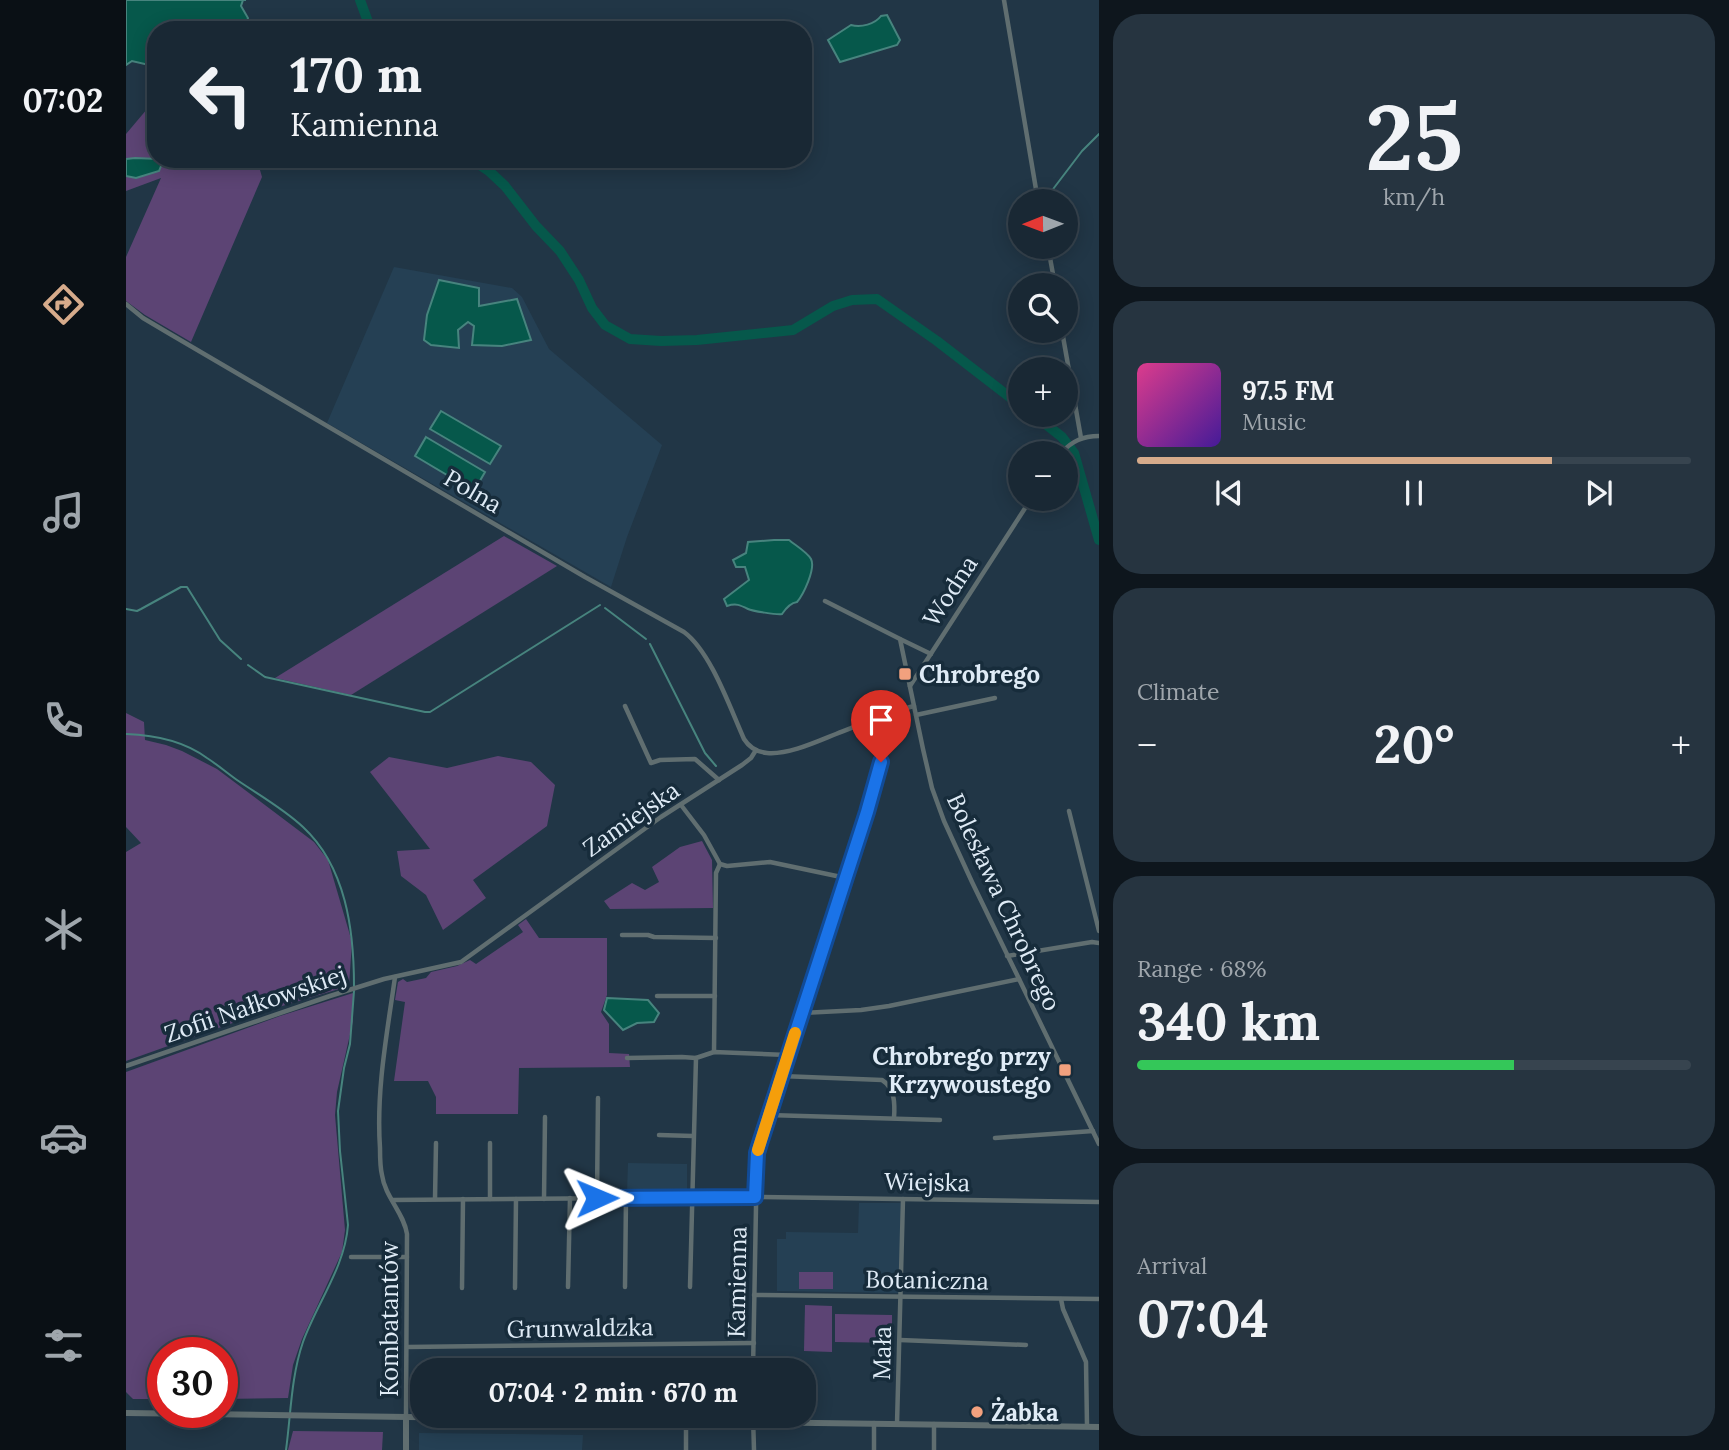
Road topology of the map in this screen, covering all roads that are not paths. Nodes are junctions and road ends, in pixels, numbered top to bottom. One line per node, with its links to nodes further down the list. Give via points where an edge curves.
1 (1004, 0): 2 (street)
2 (1036, 189)
3 (126, 304): 18 (street, Polna, via 693,639 722,688 744,739)
4 (1064, 343): 6 (street)
5 (1099, 436): 6 (street)
6 (1082, 438): 7 (street)
7 (1075, 441)
8 (1023, 511): 11 (street, Wodna)
9 (825, 601): 10 (street)
10 (900, 639): 11 (street); 12 (street)
11 (931, 654): 12 (street, Wodna)
12 (910, 687): 15 (street)
13 (995, 698): 17 (street)
14 (625, 706): 19 (street, via 651,764 695,760)
15 (914, 706): 16 (street); 17 (street, Bolesława Chrobrego)
16 (895, 711): 18 (street, via 806,746 770,753); 23 (street, Kamienna)
17 (916, 715): 28 (street, Bolesława Chrobrego, via 944,821)
18 (756, 750): 19 (street, Zamiejska)
19 (719, 780): 20 (street, Zamiejska)
20 (681, 804): 22 (street); 29 (street, Zamiejska, via 469,957)
21 (1069, 811): 24 (street)
22 (720, 864): 23 (street, via 770,862); 26 (street, via 716,873)
23 (846, 878): 33 (street, Kamienna)
24 (1099, 931)
25 (622, 935): 26 (street)
26 (716, 938): 32 (street)
27 (1099, 943): 28 (street)
28 (1007, 956): 30 (street, Bolesława Chrobrego)
29 (395, 977): 38 (street, Zofii Nałkowskiej); 63 (street, Kombatantów, via 378,1111 381,1174)
30 (1018, 979): 33 (street, via 889,1006); 45 (street, Bolesława Chrobrego)
31 (657, 996): 32 (street)
32 (715, 996): 34 (street)
33 (802, 1013): 35 (street, Kamienna)
34 (714, 1052): 35 (street); 37 (street)
35 (788, 1055): 39 (street, Kamienna)
36 (626, 1058): 37 (street)
37 (696, 1058): 47 (street)
38 (126, 1066)
39 (781, 1076): 41 (street, Kamienna); 43 (street, via 882,1080 892,1092)
40 (598, 1098): 54 (street)
41 (768, 1115): 43 (street); 53 (street, Kamienna, via 757,1153)
42 (545, 1117): 60 (street)
43 (894, 1118): 44 (street)
44 (940, 1119)
45 (1093, 1131): 48 (street); 51 (street, Bolesława Chrobrego)
46 (659, 1135): 47 (street)
47 (693, 1136): 52 (street)
48 (995, 1138)
49 (436, 1143): 56 (street)
50 (490, 1143): 58 (street)
51 (1099, 1143)
52 (691, 1197): 53 (street, Wiejska); 55 (street, Wiejska); 68 (street)
53 (755, 1197): 62 (street, Wiejska); 72 (street, Kamienna)
54 (597, 1198): 55 (street, Wiejska); 61 (street, Wiejska)
55 (626, 1198): 67 (street)
56 (436, 1199): 57 (street, Wiejska); 63 (street, Wiejska)
57 (463, 1199): 58 (street, Wiejska); 70 (street)
58 (490, 1199): 59 (street, Wiejska)
59 (516, 1199): 60 (street, Wiejska); 71 (street)
60 (544, 1199): 61 (street, Wiejska)
61 (570, 1199): 69 (street)
62 (903, 1199): 64 (street, Wiejska); 73 (street, Mała)
63 (392, 1200): 66 (street, Kombatantów, via 406,1227)
64 (1099, 1202)
65 (351, 1257): 66 (street)
66 (407, 1257): 79 (street, Kombatantów)
67 (625, 1286)
68 (690, 1286)
69 (568, 1287)
70 (462, 1288)
71 (515, 1288)
72 (754, 1295): 73 (street, Botaniczna); 77 (street, Kamienna)
73 (901, 1297): 74 (street, Botaniczna); 76 (street, Mała)
74 (1061, 1299): 75 (street, Botaniczna); 88 (street, via 1086,1362)
75 (1099, 1299)
76 (900, 1340): 78 (street); 86 (street, Mała)
77 (754, 1343): 79 (street, Grunwaldzka); 80 (street, Kamienna)
78 (1026, 1345)
79 (407, 1347): 82 (street, Kombatantów)
80 (753, 1358)
81 (126, 1413): 82 (street)
82 (406, 1417): 83 (street); 92 (street)
83 (410, 1417)
84 (816, 1421): 85 (street)
85 (874, 1423): 86 (street); 95 (street)
86 (897, 1424): 87 (street)
87 (934, 1424): 88 (street); 96 (street)
88 (1087, 1426): 89 (street)
89 (1099, 1427)
90 (686, 1428): 93 (street)
91 (753, 1428): 94 (street)
92 (406, 1450)
93 (686, 1450)
94 (754, 1450)
95 (873, 1450)
96 (934, 1450)

